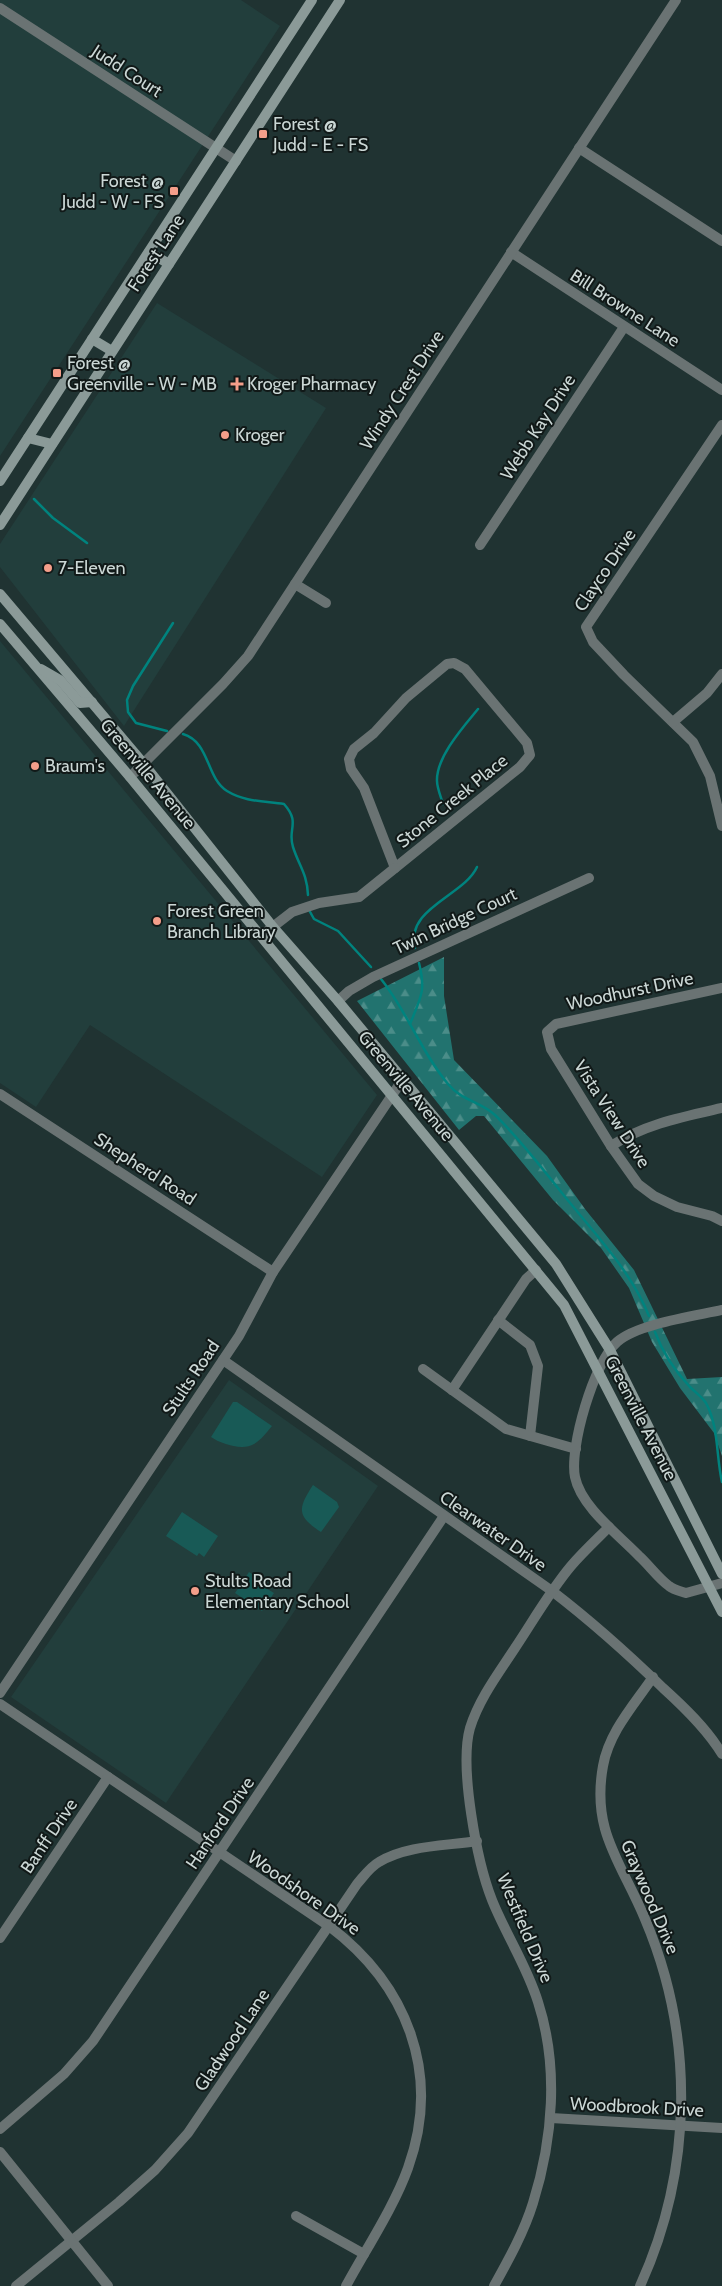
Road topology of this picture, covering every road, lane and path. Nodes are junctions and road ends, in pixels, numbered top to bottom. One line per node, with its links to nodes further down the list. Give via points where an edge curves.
1 (312, 0): 6 (main road, Forest Lane)
2 (340, 0): 7 (main road, Forest Lane)
3 (676, 0): 5 (street, Windy Crest Drive)
4 (0, 8): 6 (street, Judd Court)
5 (579, 148): 8 (street); 10 (street, Windy Crest Drive)
6 (216, 149): 7 (street, Judd Court); 9 (main road, Forest Lane)
7 (236, 161): 11 (main road, Forest Lane)
8 (722, 241)
9 (149, 252): 11 (main road); 13 (main road, Forest Lane)
10 (511, 252): 12 (street, Bill Browne Lane); 22 (street, Windy Crest Drive)
11 (168, 264): 14 (main road, Forest Lane)
12 (624, 327): 15 (street, Bill Browne Lane); 21 (street, Webb Kay Drive)
13 (92, 339): 14 (main road); 17 (main road, Forest Lane)
14 (112, 351): 18 (main road, Forest Lane)
15 (722, 390)
16 (722, 425): 29 (street, Clayco Drive, via 586,627 593,642)
17 (28, 438): 18 (main road); 19 (main road, Forest Lane)
18 (52, 444): 20 (main road, Forest Lane)
19 (0, 481)
20 (0, 524)
21 (480, 545)
22 (295, 584): 24 (street); 30 (street, Windy Crest Drive, via 248,656)
23 (0, 594): 28 (main road, Greenville Avenue)
24 (326, 603)
25 (0, 624): 26 (main road, Greenville Avenue)
26 (37, 668): 28 (main road, via 53,674 80,703); 31 (main road, Greenville Avenue)
27 (722, 674): 29 (street, via 707,693)
28 (92, 702): 30 (main road, Greenville Avenue)
29 (673, 722): 32 (street, Clayco Drive, via 693,742 710,776)
30 (143, 763): 31 (street, Windy Crest Drive); 35 (main road, Greenville Avenue)
31 (130, 777): 36 (main road, Greenville Avenue)
32 (722, 826)
33 (395, 868): 33 (street, Stone Creek Place, via 520,767 530,755 527,743 465,669 454,663 447,664 406,698 374,733 354,749 349,760 364,788); 35 (street, Stone Creek Place, via 359,897 301,908)
34 (589, 878): 38 (street, Twin Bridge Court, via 373,977)
35 (274, 927): 36 (street, Stone Creek Place); 38 (main road, Greenville Avenue)
36 (261, 936): 42 (main road, Greenville Avenue)
37 (722, 988): 39 (street, Woodhurst Drive, via 556,1024)
38 (338, 1000): 40 (main road, Greenville Avenue)
39 (547, 1032): 44 (street, Vista View Drive, via 551,1049)
40 (403, 1079): 42 (street, Stults Road); 50 (main road, Greenville Avenue, via 556,1264)
41 (0, 1094): 47 (street, Shepherd Road)
42 (393, 1095): 46 (main road, Greenville Avenue); 47 (street, Stults Road)
43 (722, 1108): 44 (street, via 651,1125)
44 (611, 1146): 45 (street, Vista View Drive, via 638,1184 654,1196)
45 (722, 1221)
46 (536, 1270): 49 (street, via 526,1279); 53 (main road, Greenville Avenue, via 568,1312)
47 (273, 1272): 51 (street, Stults Road)
48 (722, 1310): 50 (street, via 651,1326 625,1336)
49 (498, 1320): 54 (street); 55 (street, via 530,1345 538,1366)
50 (610, 1350): 53 (street); 59 (main road, Greenville Avenue)
51 (223, 1360): 57 (street, Clearwater Drive); 65 (street, Stults Road)
52 (423, 1369): 54 (street)
53 (598, 1370): 56 (street, via 590,1388); 61 (main road, Greenville Avenue)
54 (452, 1390): 55 (street, via 506,1429)
55 (530, 1436): 56 (street)
56 (576, 1449): 58 (street, via 575,1477 579,1490)
57 (444, 1516): 62 (street, Clearwater Drive); 70 (street, Hanford Drive)
58 (609, 1527): 61 (street, via 667,1585 686,1594); 62 (street, Westfield Drive, via 570,1567)
59 (722, 1574)
60 (722, 1583): 61 (street)
61 (710, 1587): 63 (main road, Greenville Avenue)
62 (552, 1592): 64 (street, Clearwater Drive, via 606,1634); 69 (street, Westfield Drive, via 488,1688 470,1730 467,1780)
63 (722, 1612)
64 (653, 1677): 67 (street, Clearwater Drive, via 697,1722); 74 (street, Graywood Drive, via 608,1746 603,1766 602,1808 604,1830 645,1918 671,1999 682,2084)
65 (0, 1693)
66 (0, 1704): 68 (street, Woodshore Drive)
67 (722, 1754)
68 (108, 1778): 70 (street, Woodshore Drive); 72 (street, Banff Drive)
69 (477, 1841): 71 (street, Gladwood Lane, via 406,1852 377,1863 357,1884); 73 (street, Westfield Drive, via 491,1898 539,2004 548,2052)
70 (219, 1853): 71 (street, Woodshore Drive); 76 (street, Hanford Drive, via 93,2041 64,2074)
71 (329, 1926): 79 (street, Gladwood Lane, via 188,2133 155,2170); 80 (street, Woodshore Drive, via 382,1977 401,2009 418,2058 421,2102 416,2141 408,2168)
72 (0, 1938)
73 (551, 2118): 74 (street, Woodbrook Drive); 84 (street, Westfield Drive, via 533,2205)
74 (682, 2126): 75 (street, Woodbrook Drive); 85 (street, Graywood Drive, via 668,2208)
75 (722, 2128)
76 (0, 2129)
77 (0, 2152): 79 (street)
78 (296, 2216): 80 (street)
79 (72, 2241): 81 (street, Gladwood Lane); 82 (street)
80 (364, 2254): 83 (street, Woodshore Drive)
81 (16, 2286)
82 (108, 2286)
83 (346, 2286)
84 (494, 2286)
85 (640, 2286)

